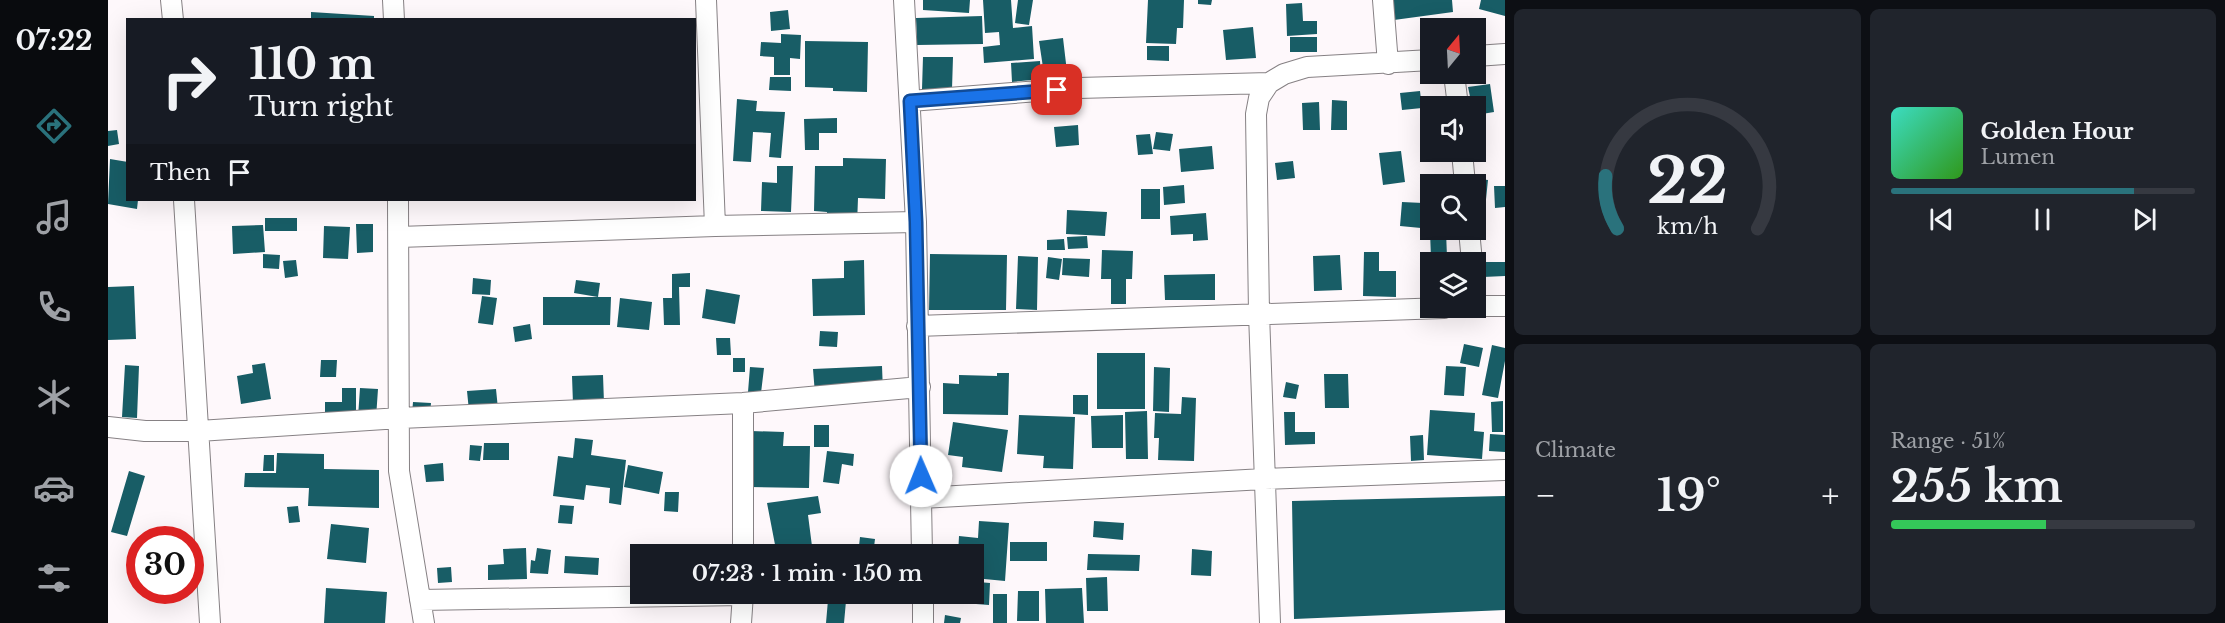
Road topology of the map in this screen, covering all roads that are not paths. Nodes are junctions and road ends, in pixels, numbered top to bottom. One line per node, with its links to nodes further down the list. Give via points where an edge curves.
1 (171, 0): 6 (street)
2 (393, 0): 7 (street)
3 (706, 0): 17 (street)
4 (904, 0): 13 (street)
5 (1383, 0): 11 (street)
6 (172, 18)
7 (394, 18)
8 (1505, 54): 9 (street)
9 (1486, 55)
10 (1420, 61): 11 (street)
11 (1388, 64): 12 (street, via 1307,67)
12 (1269, 83): 13 (street, via 1078,88); 22 (street, via 1259,98 1256,114)
13 (910, 101): 16 (street)
14 (184, 201): 28 (street)
15 (398, 201): 18 (street)
16 (916, 222): 17 (street); 23 (street)
17 (715, 226): 18 (street)
18 (399, 237): 26 (street)
19 (1486, 306): 20 (street)
20 (1505, 306)
21 (1420, 309): 22 (street)
22 (1258, 313): 23 (street); 30 (street)
23 (917, 326): 24 (street)
24 (920, 387): 25 (street); 31 (street)
25 (743, 403): 26 (street); 32 (street)
26 (400, 418): 28 (street); 35 (street, via 399,471)
27 (108, 427): 28 (street)
28 (199, 431): 38 (street)
29 (1505, 470): 30 (street)
30 (1264, 479): 31 (street); 42 (street)
31 (921, 498): 33 (street)
32 (743, 544)
33 (922, 544)
34 (630, 596): 35 (street)
35 (420, 600): 39 (street)
36 (742, 604): 40 (street)
37 (923, 604): 41 (street)
38 (210, 623)
39 (424, 623)
40 (741, 623)
41 (923, 623)
42 (1270, 623)

